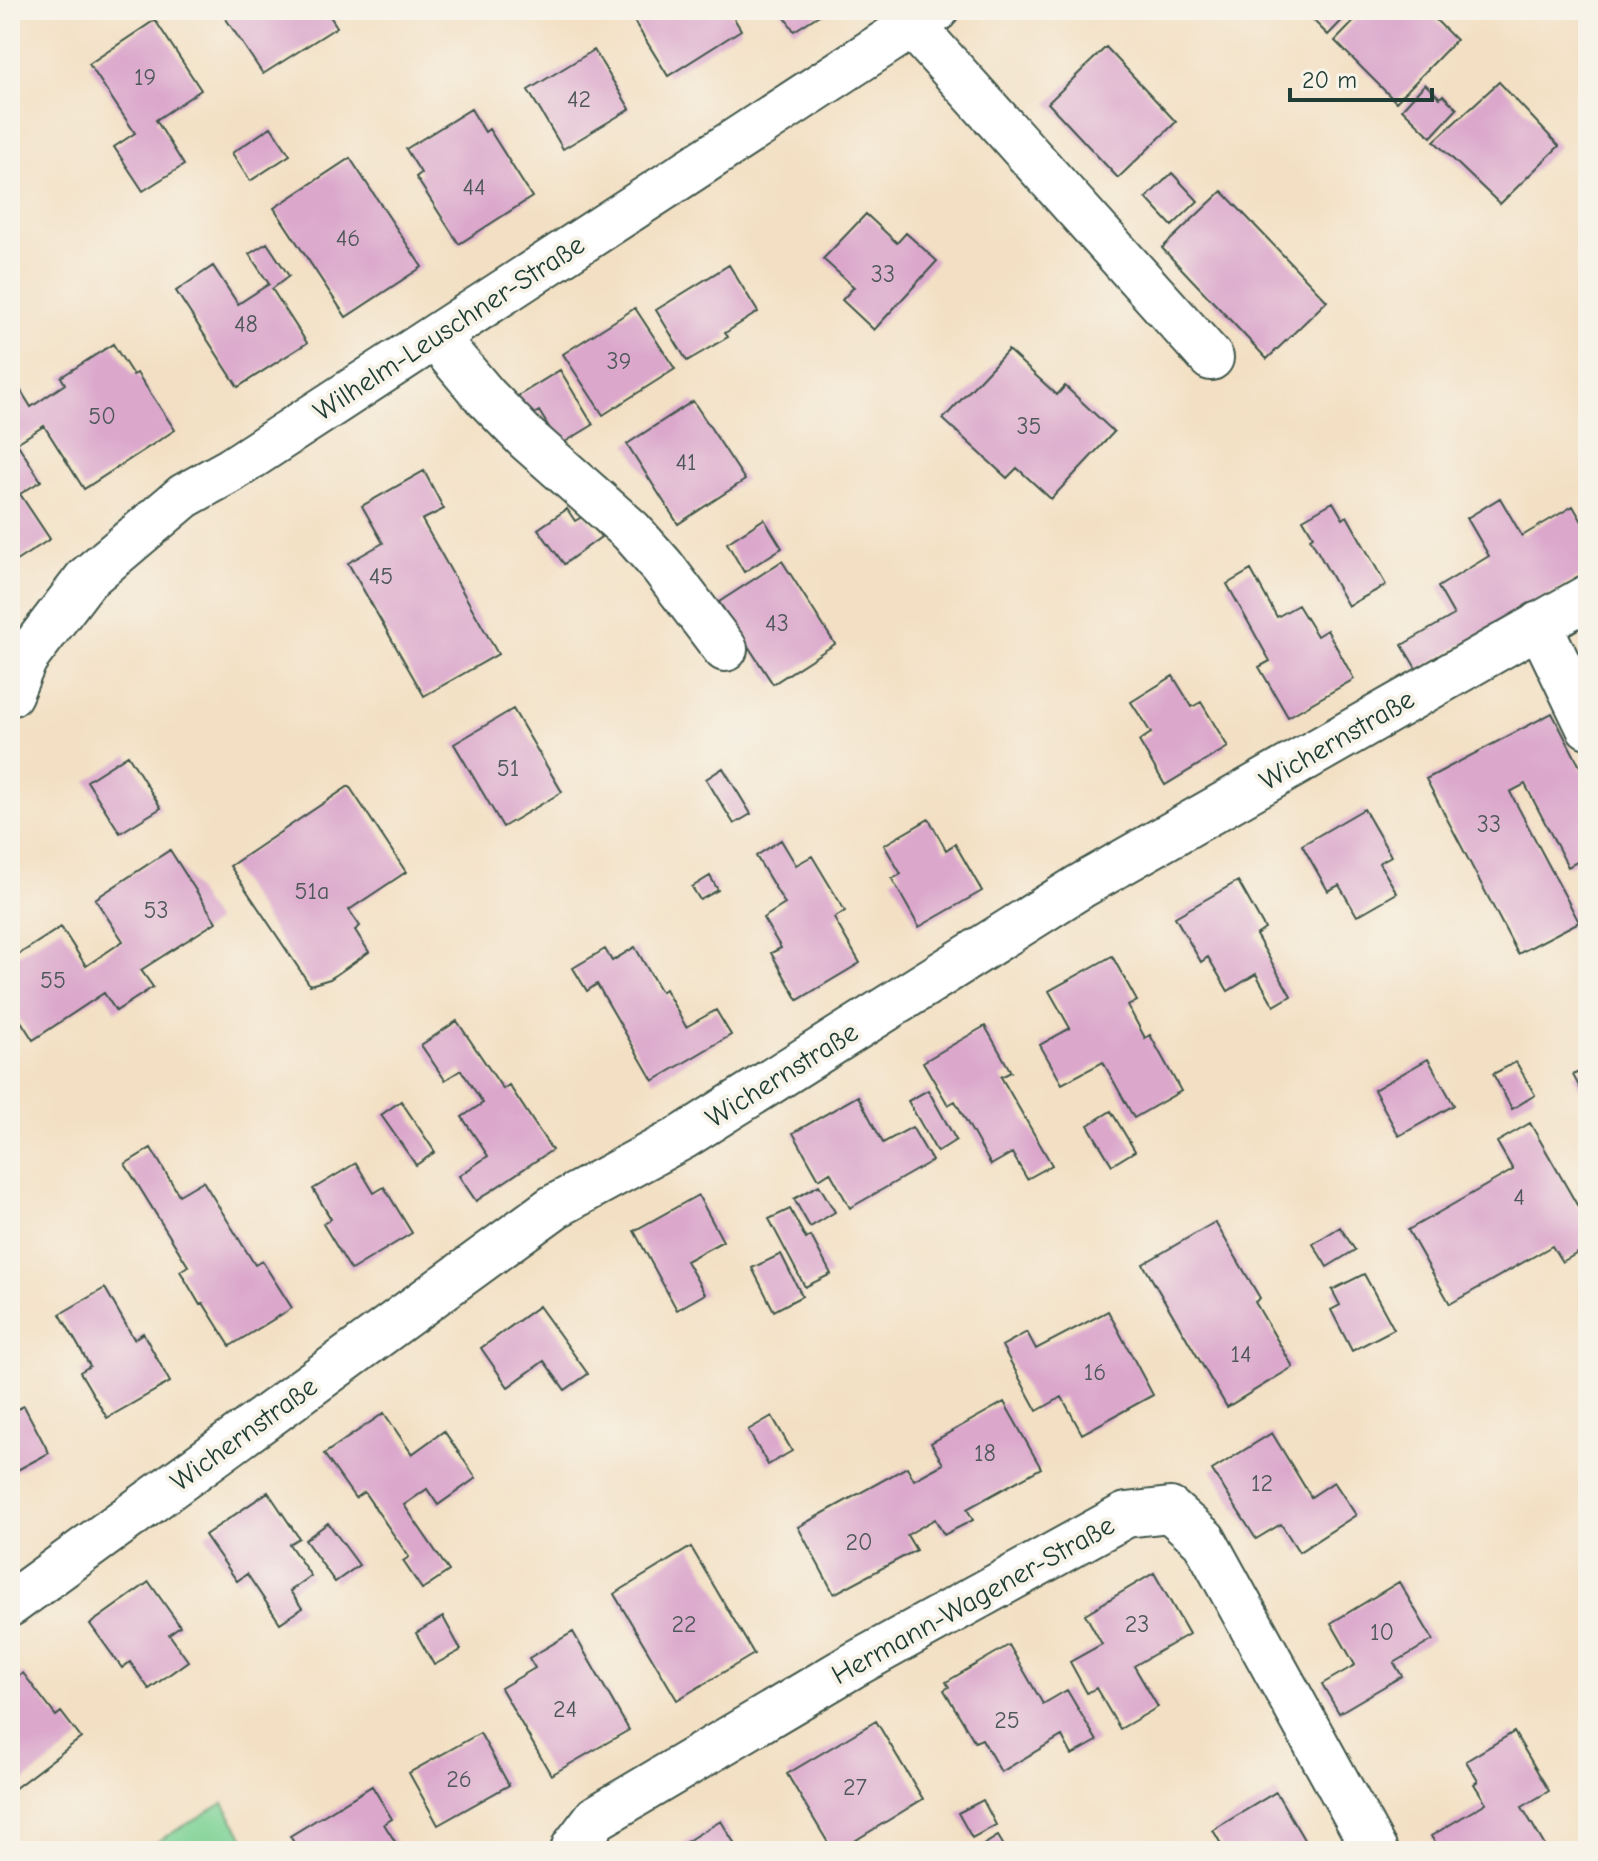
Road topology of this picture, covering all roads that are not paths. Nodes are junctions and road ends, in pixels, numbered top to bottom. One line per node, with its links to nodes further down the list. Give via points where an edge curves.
1 (924, 18): 2 (street, Wilhelm-Leuschner-Straße); 3 (street)
2 (435, 337): 6 (street, via 526,438 631,531); 7 (street, Wilhelm-Leuschner-Straße, via 184,496 86,579 25,659)
3 (1211, 358)
4 (1588, 597): 5 (street, Wichernstraße)
5 (1539, 624): 8 (street); 9 (street, Wichernstraße, via 1081,886 683,1137 554,1207)
6 (725, 649)
7 (10, 694)
8 (1588, 726)
9 (10, 1604)
10 (573, 1851): 11 (street, Hermann-Wagener-Straße, via 596,1818 852,1666 1126,1515 1170,1510 1204,1540)
11 (1375, 1851)

